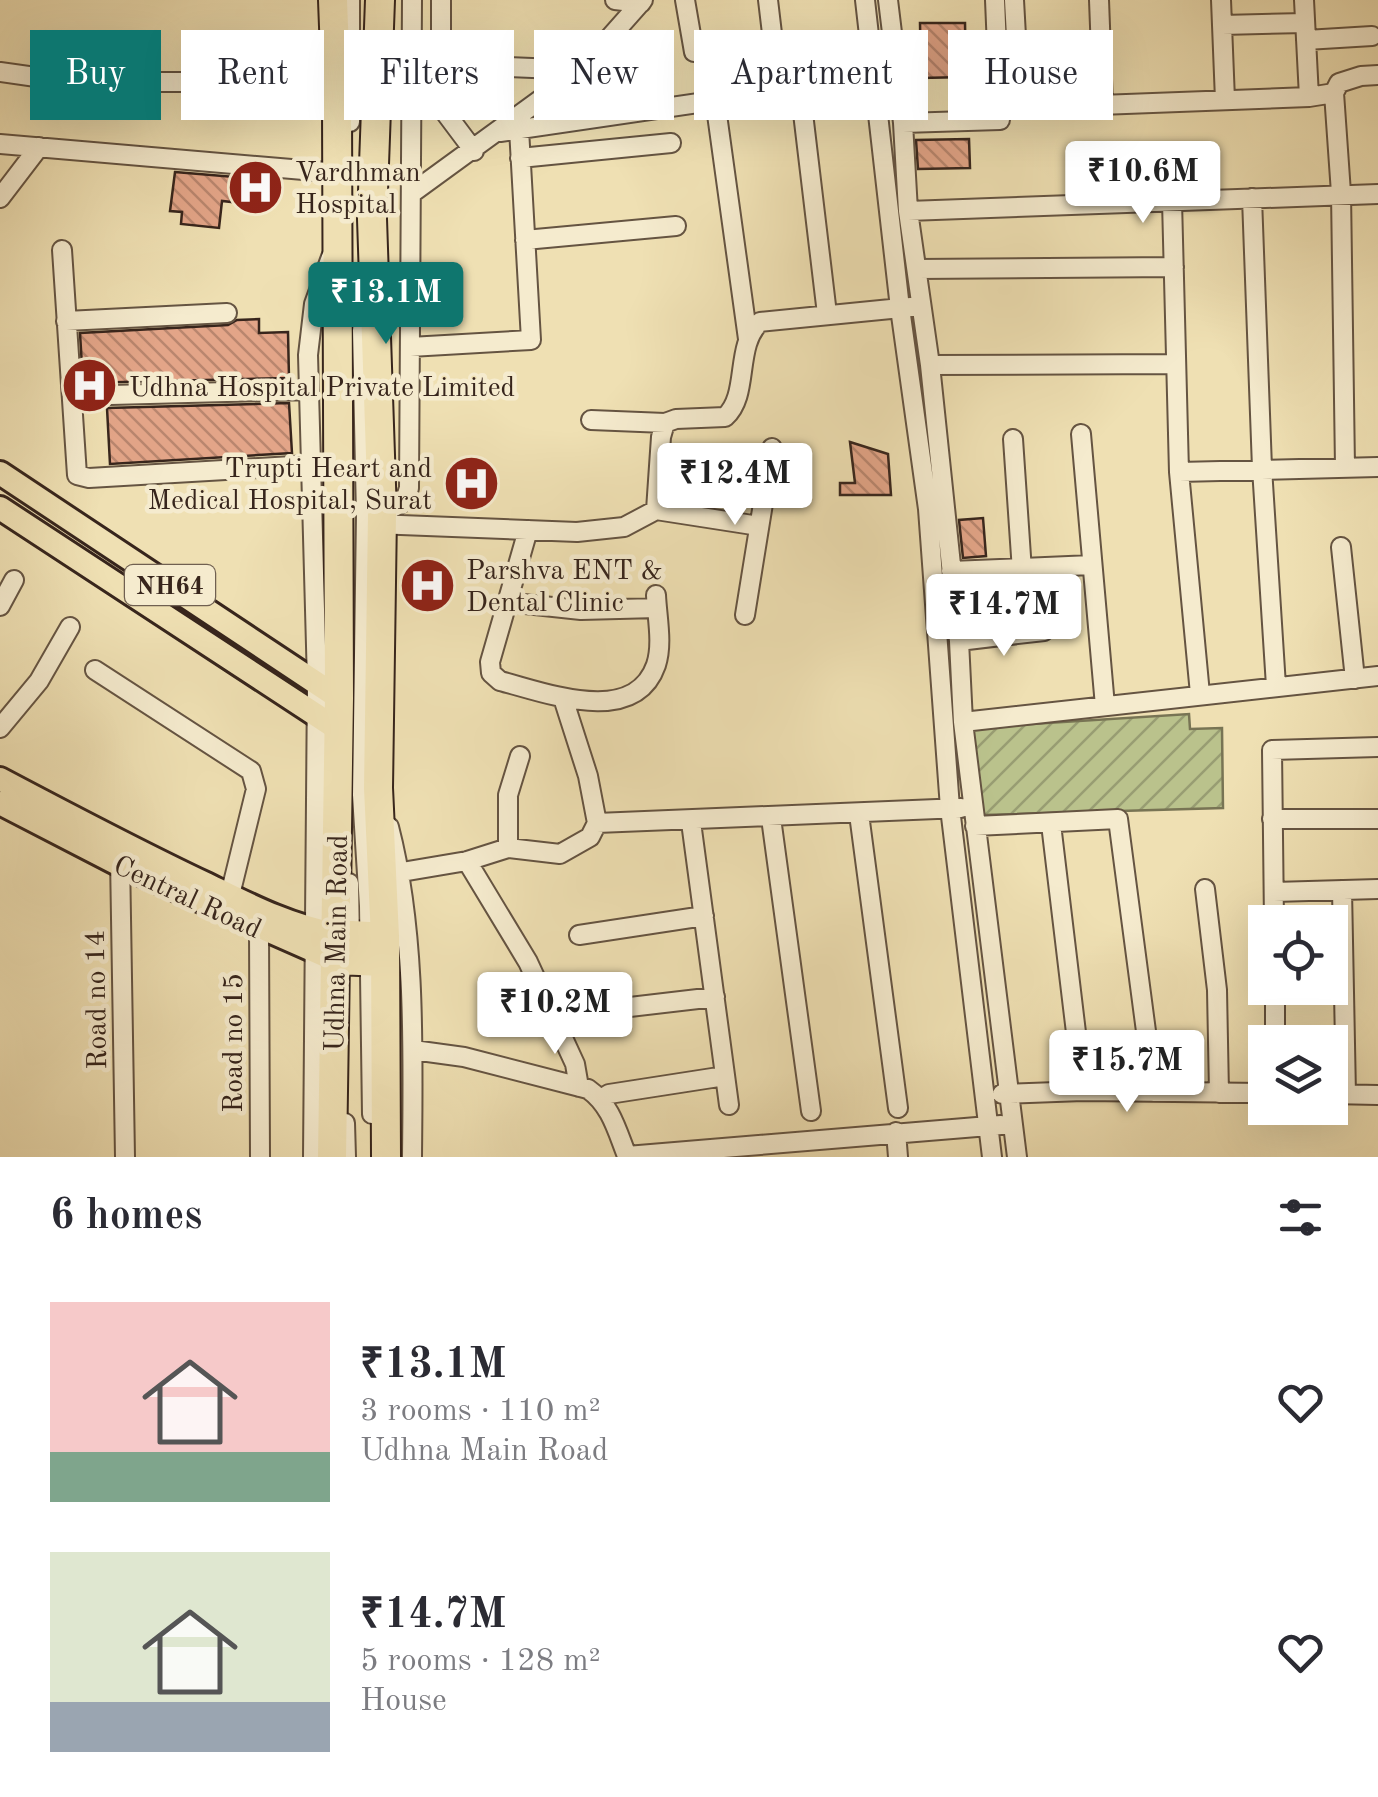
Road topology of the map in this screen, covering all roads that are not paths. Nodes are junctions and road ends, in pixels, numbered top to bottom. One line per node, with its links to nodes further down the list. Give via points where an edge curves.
1 (333, 0): 19 (highway, Udhna Main Road)
2 (350, 0): 20 (street)
3 (367, 0): 21 (street)
4 (380, 0): 22 (highway)
5 (412, 0): 58 (street)
6 (441, 0): 23 (street)
7 (615, 0): 17 (street)
8 (685, 0): 32 (street)
9 (768, 0): 25 (street)
10 (865, 0): 26 (street)
11 (888, 0): 27 (street)
12 (995, 0): 49 (street, via 1000,120)
13 (1014, 0): 28 (street)
14 (1098, 0): 29 (street)
15 (1221, 0): 18 (street)
16 (1304, 0): 30 (street)
17 (642, 2): 24 (street)
18 (1222, 26): 30 (street); 38 (street)
19 (345, 30)
20 (353, 30)
21 (362, 30)
22 (369, 30)
23 (441, 30)
24 (617, 30)
25 (772, 30)
26 (868, 30)
27 (891, 30)
28 (1016, 30)
29 (1099, 30)
30 (1306, 31): 31 (street); 37 (street)
31 (1372, 36)
32 (694, 52)
33 (344, 64): 34 (street, via 221,82 71,82)
34 (0, 72)
35 (1378, 75): 36 (street, via 1339,83)
36 (1334, 93): 37 (street); 57 (street)
37 (1308, 97): 38 (street)
38 (1225, 100): 40 (street)
39 (694, 103): 50 (street)
40 (1113, 104)
41 (534, 110): 50 (street)
42 (347, 120): 56 (highway, Udhna Main Road)
43 (358, 120): 96 (street)
44 (363, 120): 72 (highway)
45 (451, 120): 54 (street)
46 (717, 120): 77 (street)
47 (804, 120): 75 (street)
48 (878, 120): 71 (street)
49 (903, 122): 63 (street)
50 (509, 131): 54 (street); 55 (street)
51 (671, 142): 55 (street)
52 (0, 144): 53 (street)
53 (39, 148): 56 (street); 60 (street)
54 (474, 151): 58 (street)
55 (520, 158): 65 (street)
56 (338, 173): 66 (highway, Udhna Main Road)
57 (1340, 193): 59 (street); 61 (street); 89 (street)
58 (412, 194): 73 (street)
59 (1378, 194)
60 (0, 198)
61 (1252, 198): 62 (street); 91 (street)
62 (1172, 201): 63 (street); 68 (street)
63 (908, 211): 69 (street)
64 (676, 226): 65 (street)
65 (526, 240): 78 (street, via 532,340)
66 (337, 243): 81 (street, via 310,321); 96 (highway, Udhna Main Road)
67 (62, 250): 76 (street)
68 (1174, 267): 69 (street); 79 (street)
69 (916, 269): 70 (street)
70 (921, 306): 71 (street); 80 (street)
71 (900, 308): 75 (street); 124 (street, via 928,509)
72 (375, 311): 73 (street); 96 (highway)
73 (410, 312): 78 (street)
74 (227, 313): 76 (street)
75 (827, 314): 77 (street, via 760,322)
76 (66, 321): 82 (street)
77 (748, 339): 84 (street, via 730,414)
78 (410, 347): 96 (street, via 409,488 405,502)
79 (1176, 364): 80 (street); 92 (street)
80 (930, 365): 101 (street)
81 (309, 390): 82 (street); 88 (street)
82 (72, 396): 88 (street, via 75,471 82,478)
83 (590, 420): 84 (street)
84 (665, 423): 95 (street)
85 (1081, 434): 100 (street)
86 (1013, 440): 102 (street)
87 (772, 448): 97 (street)
88 (309, 465): 116 (street)
89 (1346, 467): 90 (street); 91 (street)
90 (1378, 467)
91 (1262, 468): 92 (street); 113 (street)
92 (1180, 472): 114 (street)
93 (0, 473): 116 (main road, NH64)
94 (0, 508): 116 (main road, NH64)
95 (656, 510): 97 (street); 98 (street, via 624,527)
96 (364, 521): 98 (street); 116 (highway, Udhna Main Road); 136 (highway, via 378,788); 146 (street)
97 (759, 526): 106 (street)
98 (528, 530): 104 (street)
99 (1341, 547): 112 (street)
100 (1092, 565): 102 (street); 117 (street)
101 (951, 571): 102 (street); 109 (street)
102 (1022, 571)
103 (14, 580): 105 (street)
104 (506, 602): 115 (street, via 491,673); 115 (street, via 581,610 656,602 659,641 647,681 626,697 589,704)
105 (0, 606)
106 (745, 615)
107 (70, 627): 119 (street, via 39,681)
108 (1044, 630): 109 (street)
109 (959, 641): 118 (street)
110 (95, 670): 141 (street, via 251,770 256,790)
111 (1378, 676): 112 (street)
112 (1355, 679): 113 (street)
113 (1276, 686): 114 (street)
114 (1200, 694): 117 (street)
115 (563, 698): 131 (street)
116 (328, 706): 146 (highway, Udhna Main Road)
117 (1104, 706): 118 (street)
118 (962, 722): 126 (street)
119 (0, 728)
120 (1378, 747): 128 (street, via 1272,750)
121 (520, 756): 133 (street, via 508,795)
122 (0, 779): 134 (main road, Central Road)
123 (0, 803): 134 (main road, Central Road)
124 (950, 808): 125 (street); 126 (street); 160 (street)
125 (859, 814): 127 (street); 163 (street)
126 (974, 816): 132 (street); 154 (street)
127 (771, 818): 130 (street); 164 (street)
128 (1272, 819): 129 (street); 140 (street)
129 (1378, 819)
130 (692, 822): 131 (street); 143 (street)
131 (597, 823): 133 (street, via 590,838 560,854)
132 (1051, 824): 153 (street); 155 (street, via 1118,819)
133 (508, 848): 135 (street)
134 (120, 854): 141 (main road, Central Road); 144 (main road, Central Road); 172 (street, Road no 14)
135 (467, 861): 136 (street); 152 (street, via 528,962)
136 (391, 874): 146 (highway); 150 (street)
137 (1204, 890): 156 (street, via 1217,990)
138 (1342, 890): 139 (street); 140 (street); 149 (street)
139 (1378, 890)
140 (1274, 892): 142 (street)
141 (230, 896): 146 (main road, Central Road)
142 (1274, 905)
143 (704, 916): 145 (street); 147 (street)
144 (259, 929): 146 (main road, Central Road); 173 (street, Road no 15)
145 (579, 935)
146 (351, 948): 174 (street); 175 (highway, Udhna Main Road); 176 (street); 177 (street); 178 (highway)
147 (715, 997): 148 (street); 151 (street)
148 (596, 1011)
149 (1339, 1025)
150 (413, 1050): 152 (street); 179 (street)
151 (725, 1076): 161 (street); 162 (street)
152 (579, 1087): 161 (street)
153 (1083, 1090): 154 (street); 155 (street)
154 (1010, 1092): 160 (street); 165 (street)
155 (1154, 1092): 156 (street)
156 (1219, 1093): 157 (street)
157 (1248, 1093)
158 (1348, 1095): 159 (street)
159 (1378, 1095)
160 (986, 1096): 166 (street)
161 (602, 1098): 171 (street)
162 (729, 1105)
163 (898, 1108)
164 (811, 1111)
165 (1015, 1124): 166 (street); 182 (street)
166 (990, 1126): 167 (street); 181 (street)
167 (896, 1132): 168 (street); 180 (street)
168 (819, 1148): 169 (street)
169 (753, 1151): 170 (street)
170 (720, 1153): 171 (street)
171 (627, 1156)
172 (125, 1157)
173 (260, 1157)
174 (313, 1157)
175 (332, 1157)
176 (346, 1157)
177 (373, 1157)
178 (386, 1157)
179 (412, 1157)
180 (898, 1157)
181 (992, 1157)
182 (1017, 1157)

